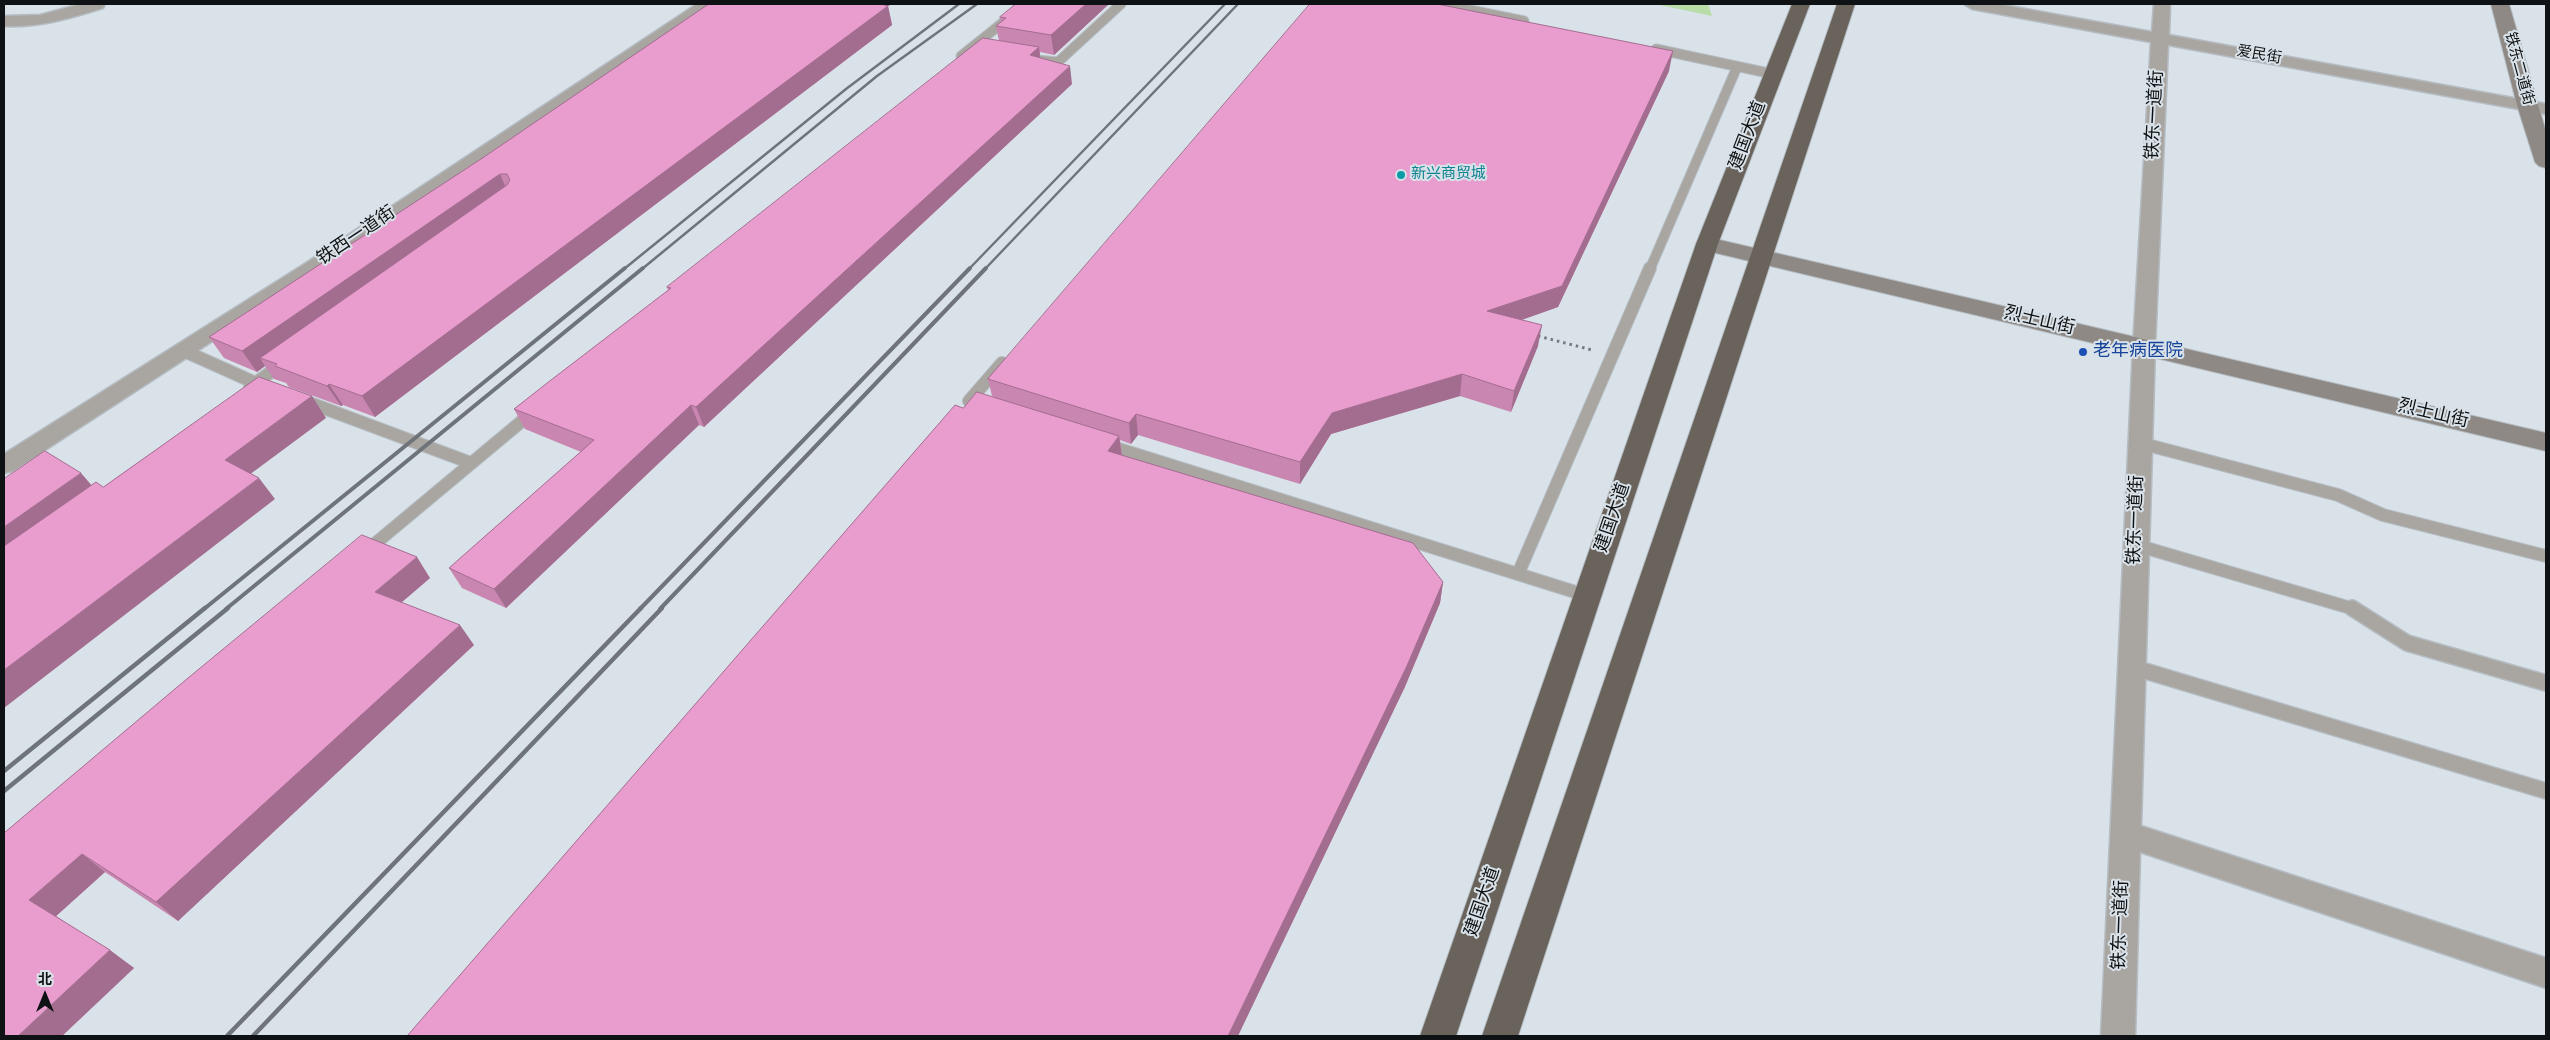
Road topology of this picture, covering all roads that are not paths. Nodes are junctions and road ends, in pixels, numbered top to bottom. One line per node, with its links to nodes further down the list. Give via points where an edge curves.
1 (98, 4): 11 (street, via 62,16)
2 (708, 4): 24 (street, 铁西一道街)
3 (1026, 4): 16 (lane, via 976,49)
4 (1121, 4): 15 (lane, via 1058,62)
5 (1441, 4): 12 (lane)
6 (1801, 4): 18 (highway, 建国大道)
7 (1846, 4): 22 (highway)
8 (1972, 4): 13 (street, 爱民街)
9 (2162, 4): 13 (street, 铁东一道街)
10 (2500, 4): 19 (street, 铁东二道街)
11 (4, 21)
12 (1536, 24)
13 (2160, 38): 19 (street, 爱民街); 23 (street, 铁东一道街)
14 (1651, 48): 17 (lane)
15 (1026, 58)
16 (949, 66)
17 (1737, 67): 18 (lane); 41 (lane)
18 (1773, 74): 21 (highway, 建国大道)
19 (2537, 107): 20 (street, 铁东二道街)
20 (2546, 162)
21 (1707, 244): 22 (street, 烈士山街); 42 (highway, 建国大道)
22 (1763, 256): 23 (street, 烈士山街); 49 (highway)
23 (2144, 347): 34 (street, 烈士山街); 35 (street, 铁东一道街)
24 (182, 350): 27 (lane); 37 (street, 铁西一道街)
25 (295, 354): 27 (lane)
26 (1008, 356): 32 (lane, via 969,401)
27 (255, 383): 28 (lane); 29 (lane)
28 (274, 390)
29 (240, 395)
30 (292, 397): 36 (lane)
31 (540, 406): 36 (lane)
32 (997, 410)
33 (1091, 440): 41 (lane)
34 (2546, 442)
35 (2140, 443): 38 (street, 铁东一道街); 39 (lane, via 2338,495 2383,515)
36 (471, 463): 40 (lane)
37 (4, 465)
38 (2136, 545): 43 (street, 铁东一道街); 44 (lane, via 2349,606 2407,643)
39 (2546, 556)
40 (358, 558)
41 (1518, 574): 42 (lane)
42 (1588, 596): 48 (highway, 建国大道)
43 (2132, 667): 45 (lane); 46 (street, 铁东一道街)
44 (2546, 683)
45 (2546, 791)
46 (2126, 834): 47 (street); 50 (street, 铁东一道街)
47 (2546, 973)
48 (1438, 1036)
49 (1500, 1036)
50 (2118, 1036)

